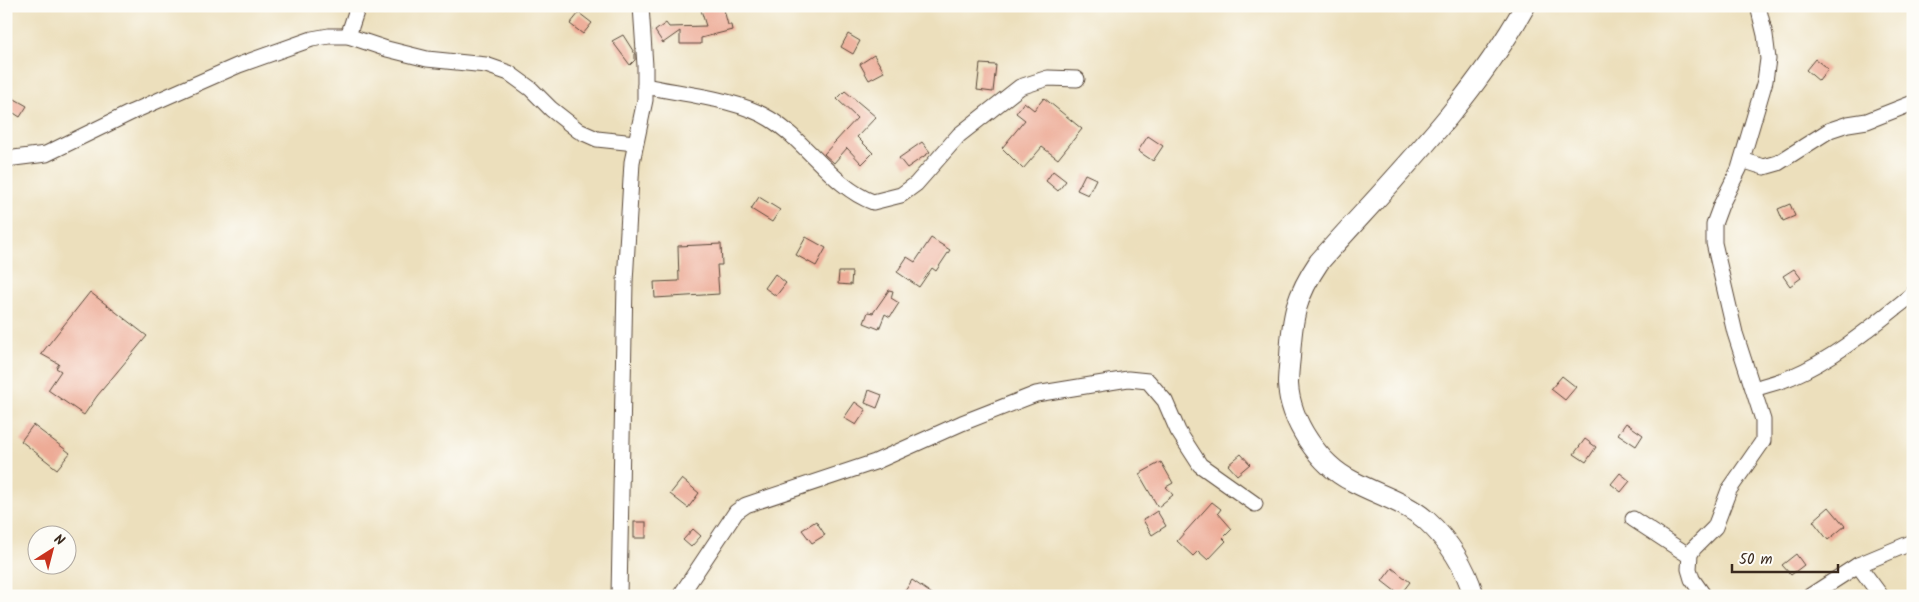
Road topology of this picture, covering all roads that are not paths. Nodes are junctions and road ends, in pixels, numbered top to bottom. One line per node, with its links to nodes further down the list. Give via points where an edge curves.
1 (358, 6): 5 (street)
2 (641, 6): 7 (street)
3 (1525, 6): 21 (main road, via 1502,48 1457,108 1319,262 1304,285 1292,318 1288,385 1308,442 1327,465 1425,519 1456,553)
4 (1758, 6): 11 (street, via 1768,59 1758,113)
5 (348, 36): 9 (street, via 419,57 486,65 509,73 579,131 597,139); 10 (street, via 312,39 257,58 132,112 46,154)
6 (1078, 79): 7 (street, via 1048,78 1020,88 959,134 916,184 901,195 873,202 855,194 769,118 724,101)
7 (645, 86): 9 (street)
8 (1913, 103): 11 (street, via 1867,121 1830,130 1778,163 1764,167)
9 (635, 143): 19 (street, via 626,282)
10 (6, 159)
11 (1742, 160): 13 (street, via 1714,224 1714,243 1735,333)
12 (1913, 294): 13 (street, via 1863,334 1818,364 1791,378)
13 (1754, 389): 17 (street, via 1764,420 1763,441 1729,490 1715,527)
14 (1255, 504): 20 (street, via 1200,465 1178,430 1165,401 1148,381 1128,379 1036,394 875,462 746,505 724,528)
15 (1633, 519): 17 (street)
16 (1913, 542): 18 (street)
17 (1690, 554): 22 (street, via 1692,579)
18 (1858, 565): 23 (street); 24 (street)
19 (619, 596)
20 (680, 596)
21 (1474, 596)
22 (1704, 596)
23 (1810, 596)
24 (1880, 596)

